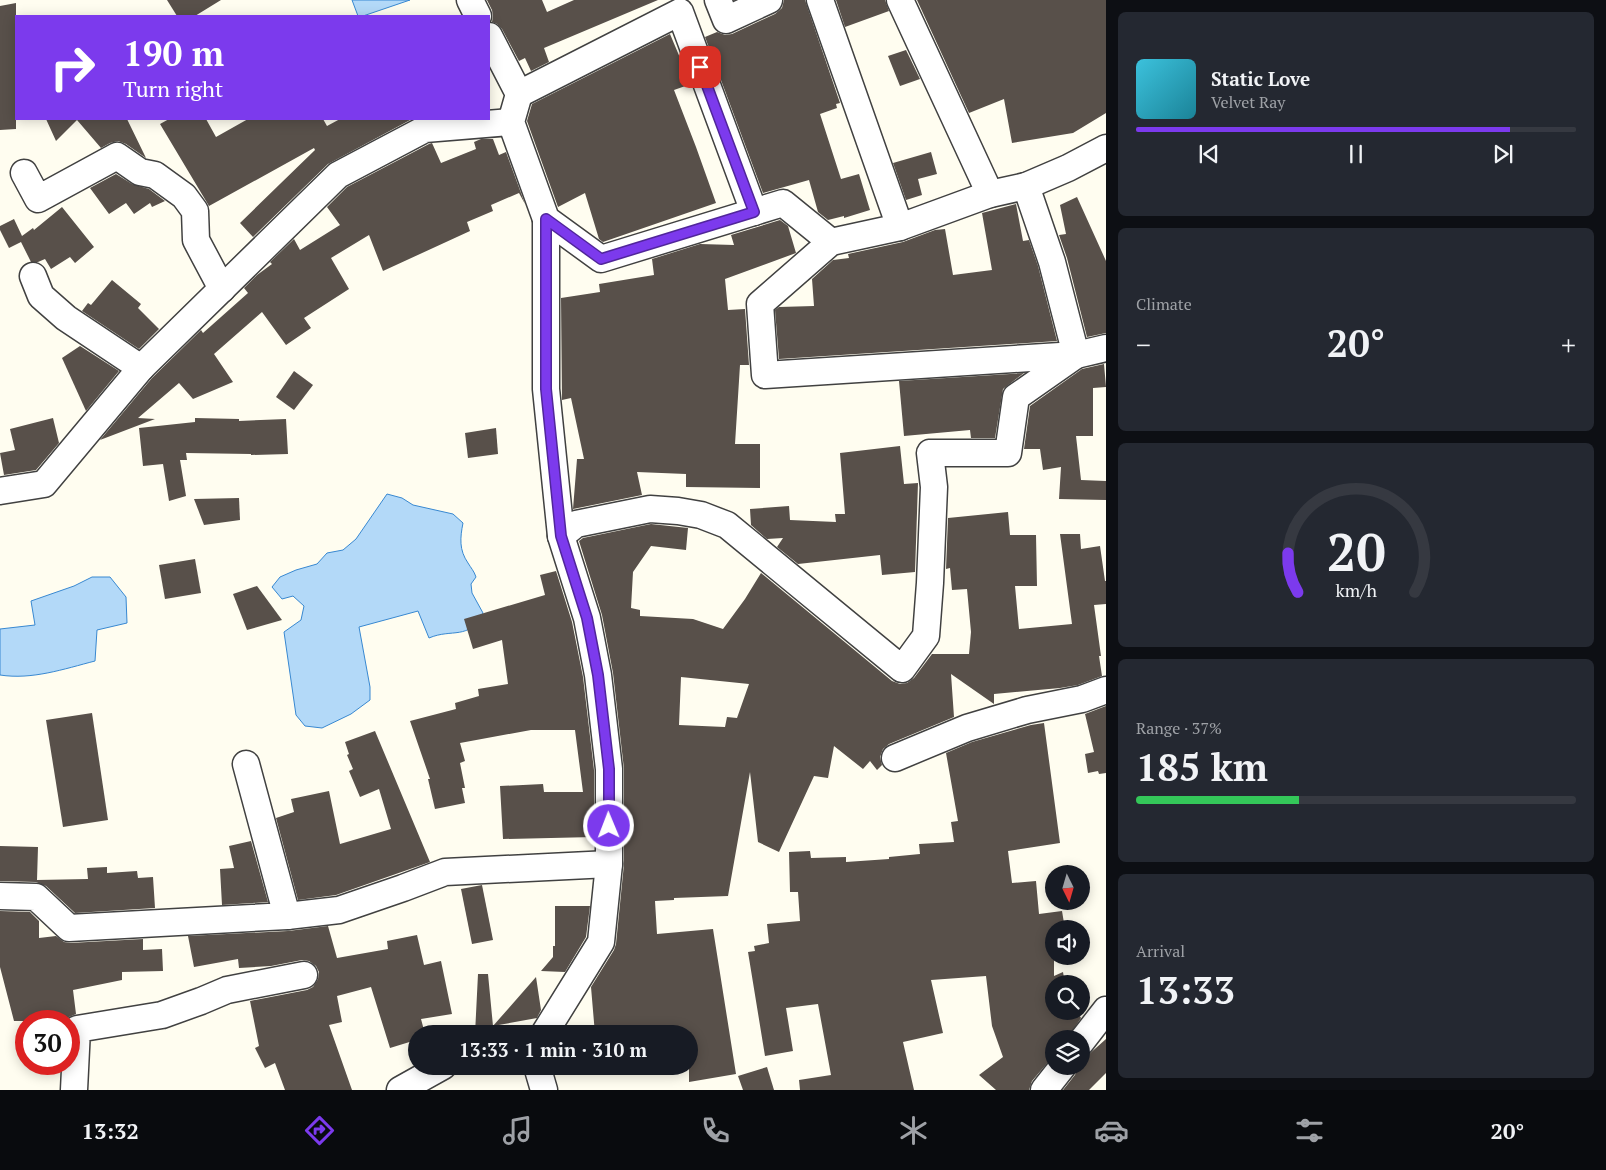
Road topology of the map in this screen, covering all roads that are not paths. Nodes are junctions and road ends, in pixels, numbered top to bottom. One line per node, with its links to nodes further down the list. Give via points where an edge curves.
1 (470, 0): 6 (street)
2 (718, 0): 3 (street, via 726,20)
3 (770, 0)
4 (820, 0): 16 (street)
5 (900, 0): 13 (street)
6 (478, 15)
7 (490, 38): 8 (street)
8 (519, 94): 9 (street); 14 (street, via 680,12)
9 (511, 122): 15 (street); 19 (street, via 425,129 338,175)
10 (1106, 148): 12 (street)
11 (24, 173): 19 (street, via 38,200 117,156 140,172 155,174 184,196 195,211 196,240)
12 (1026, 186): 13 (street); 21 (street, via 1052,262)
13 (990, 194): 16 (street)
14 (754, 212): 15 (street, via 601,259); 17 (street, via 782,204)
15 (546, 219): 24 (street, via 546,389)
16 (900, 226): 17 (street)
17 (831, 242): 21 (street, via 760,304 764,375)
18 (32, 276): 22 (street, via 42,296 66,318)
19 (222, 289): 22 (street)
20 (1106, 348): 21 (street)
21 (1076, 355): 24 (street, via 1016,397 1008,453 930,453 934,487 926,636 902,669 727,525 701,515 650,509 576,524)
22 (141, 368): 23 (street, via 44,484)
23 (0, 491)
24 (561, 536): 28 (street, via 587,618 598,675 609,769)
25 (1106, 690): 26 (street, via 967,728)
26 (895, 758)
27 (246, 764): 30 (street)
28 (610, 864): 30 (street, via 445,872 338,910); 33 (street, via 601,942)
29 (0, 896): 30 (street, via 36,897 69,928)
30 (287, 916)
31 (304, 975): 38 (street, via 227,990 162,1015 77,1029)
32 (1106, 1010): 34 (street)
33 (550, 1025)
34 (1090, 1030)
35 (427, 1075): 39 (street)
36 (540, 1075): 40 (street)
37 (1056, 1075): 41 (street)
38 (74, 1090)
39 (400, 1090)
40 (544, 1090)
41 (1044, 1090)

